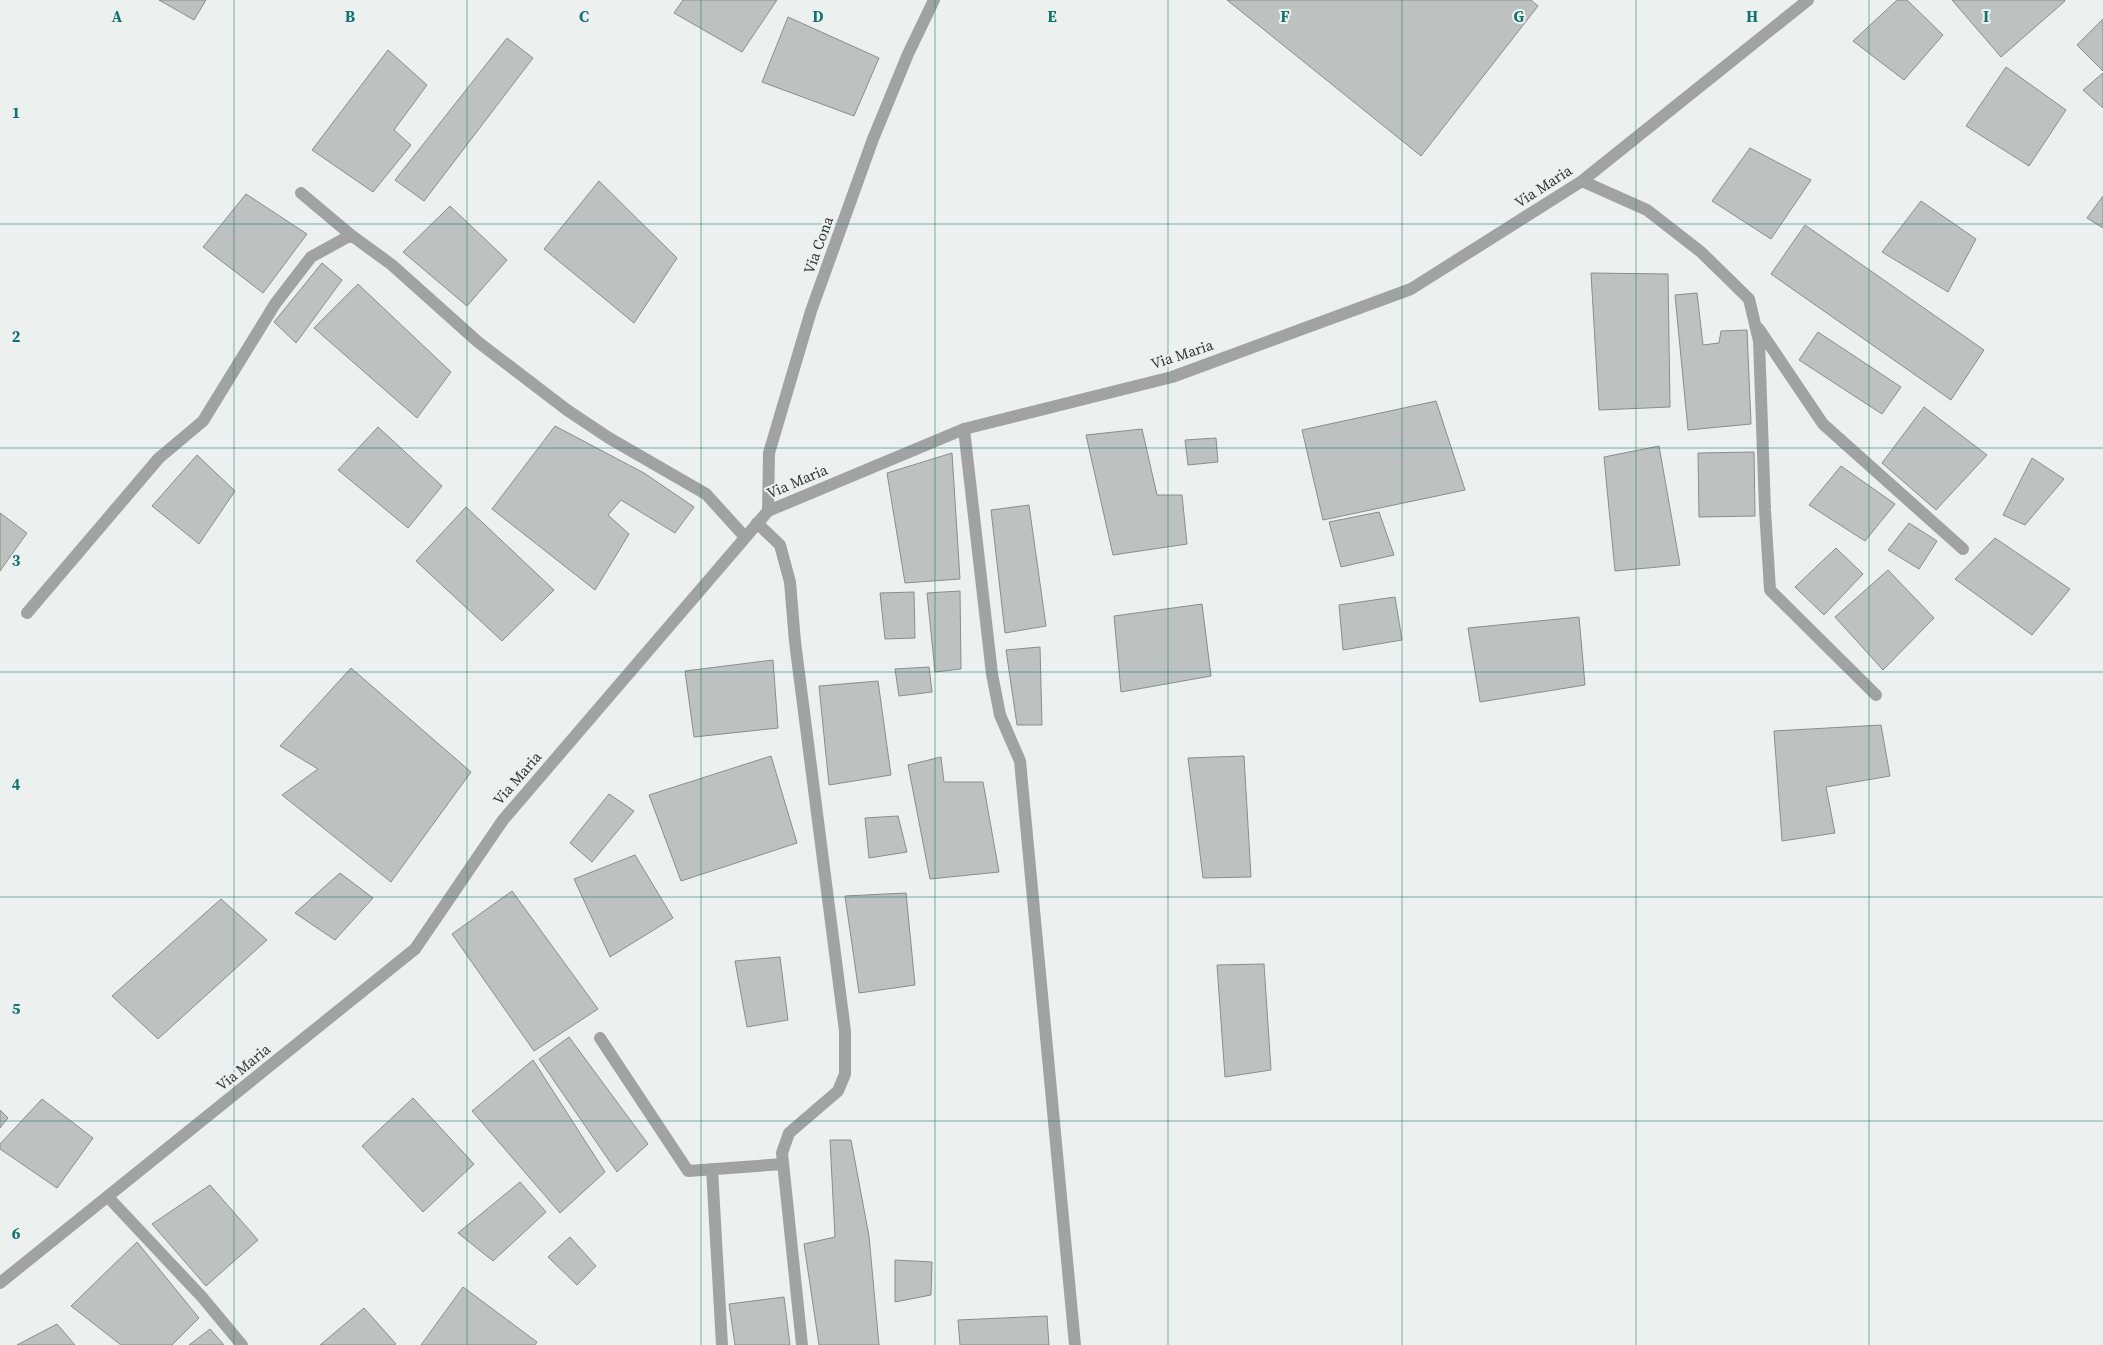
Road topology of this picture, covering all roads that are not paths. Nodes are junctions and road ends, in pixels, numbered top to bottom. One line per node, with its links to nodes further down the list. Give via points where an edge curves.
1 (934, 0): 8 (street, Via Cona, via 873,139 811,311 768,453)
2 (1808, 0): 3 (street, Via Maria)
3 (1582, 182): 6 (street, via 1647,210 1701,252 1750,299); 7 (street, Via Maria, via 1411,289 1172,377)
4 (301, 193): 5 (street)
5 (351, 235): 10 (street, via 392,265 478,342 566,410 706,494); 12 (street, via 311,257 274,304 203,421 159,458)
6 (1755, 324): 11 (street, via 1823,424); 13 (street, via 1759,341 1770,590)
7 (964, 429): 8 (street, Via Maria); 22 (street, via 992,674 1000,715 1020,761)
8 (768, 511): 9 (street, Via Maria)
9 (757, 523): 10 (street, Via Maria); 15 (street, via 780,545 790,582 845,1031 845,1074 842,1082 838,1090 789,1133 782,1153)
10 (745, 537): 17 (street, Via Maria, via 503,820 415,948)
11 (1963, 549)
12 (27, 613)
13 (1876, 695)
14 (600, 1038): 16 (street, via 688,1170)
15 (783, 1164): 16 (street); 21 (street)
16 (712, 1169): 20 (street)
17 (108, 1196): 18 (street, Via Maria); 19 (street)
18 (0, 1283)
19 (242, 1345)
20 (722, 1345)
21 (802, 1345)
22 (1075, 1345)

